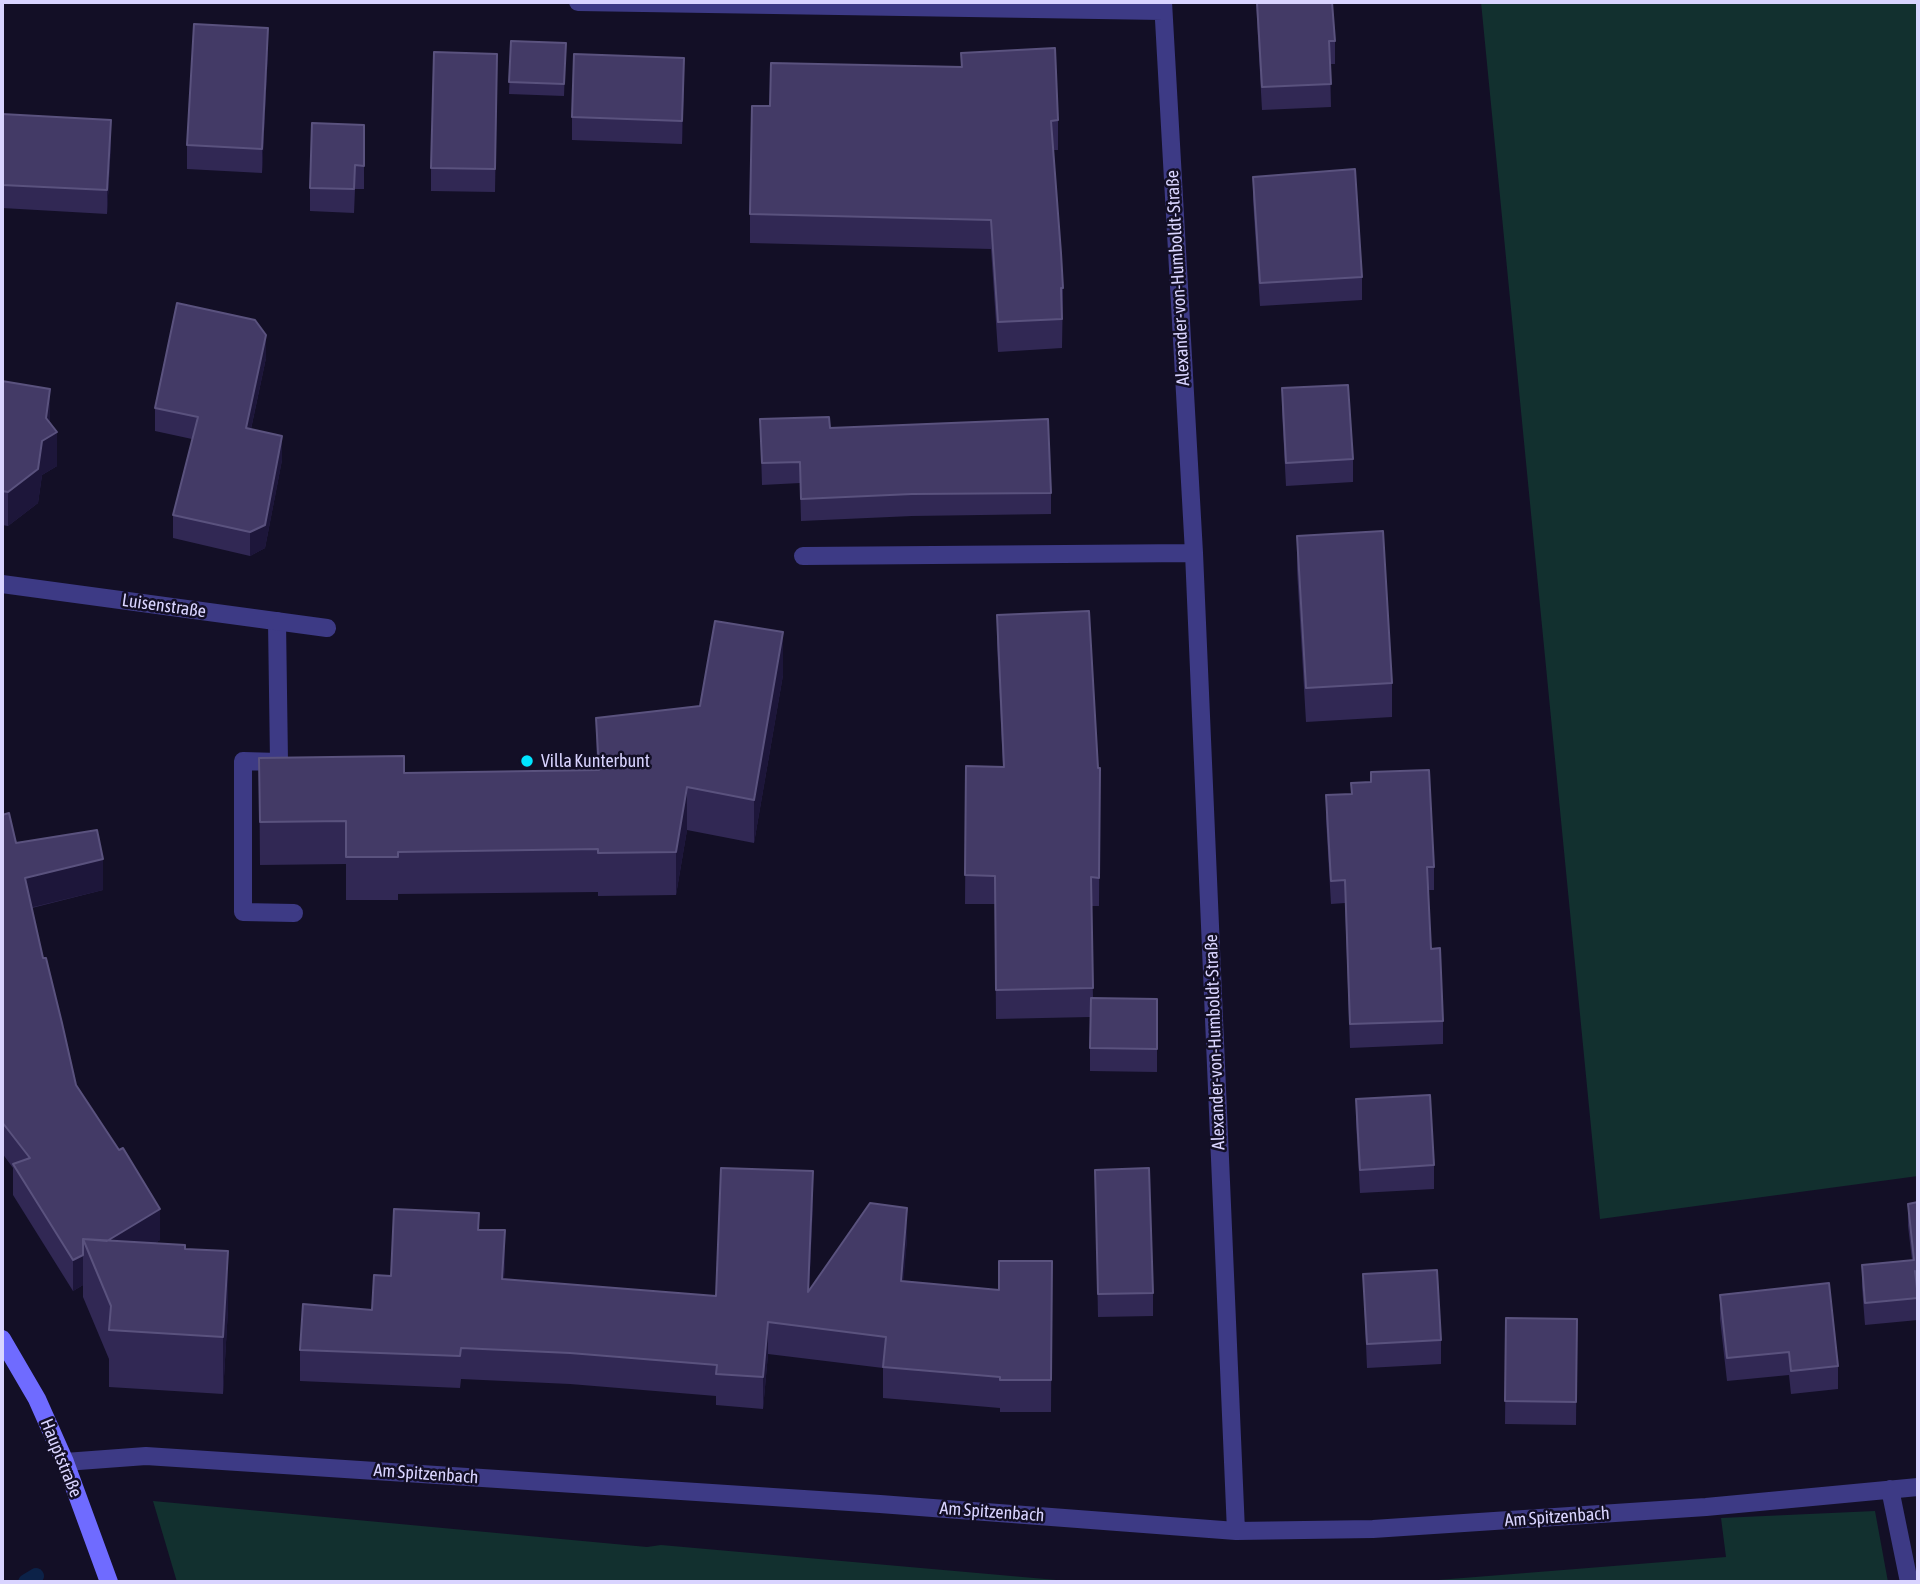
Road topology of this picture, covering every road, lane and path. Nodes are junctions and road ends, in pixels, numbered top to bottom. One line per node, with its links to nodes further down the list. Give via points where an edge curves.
1 (578, 2): 2 (street)
2 (1163, 6): 3 (street, Alexander-von-Humboldt-Straße)
3 (1194, 553): 4 (street); 13 (street, Alexander-von-Humboldt-Straße)
4 (803, 556)
5 (2, 584): 6 (street, Luisenstraße)
6 (277, 621): 7 (street, Luisenstraße); 8 (street, via 279,762 243,761 243,912)
7 (327, 628)
8 (293, 913)
9 (2, 1339): 10 (main road, Hauptstraße, via 37,1399)
10 (65, 1462): 13 (street, Am Spitzenbach, via 146,1456); 14 (main road, Hauptstraße)
11 (1918, 1487): 12 (street, Am Spitzenbach)
12 (1890, 1489): 13 (street, Am Spitzenbach, via 1706,1507 1387,1528); 15 (street)
13 (1236, 1531)
14 (109, 1582)
15 (1909, 1582)

